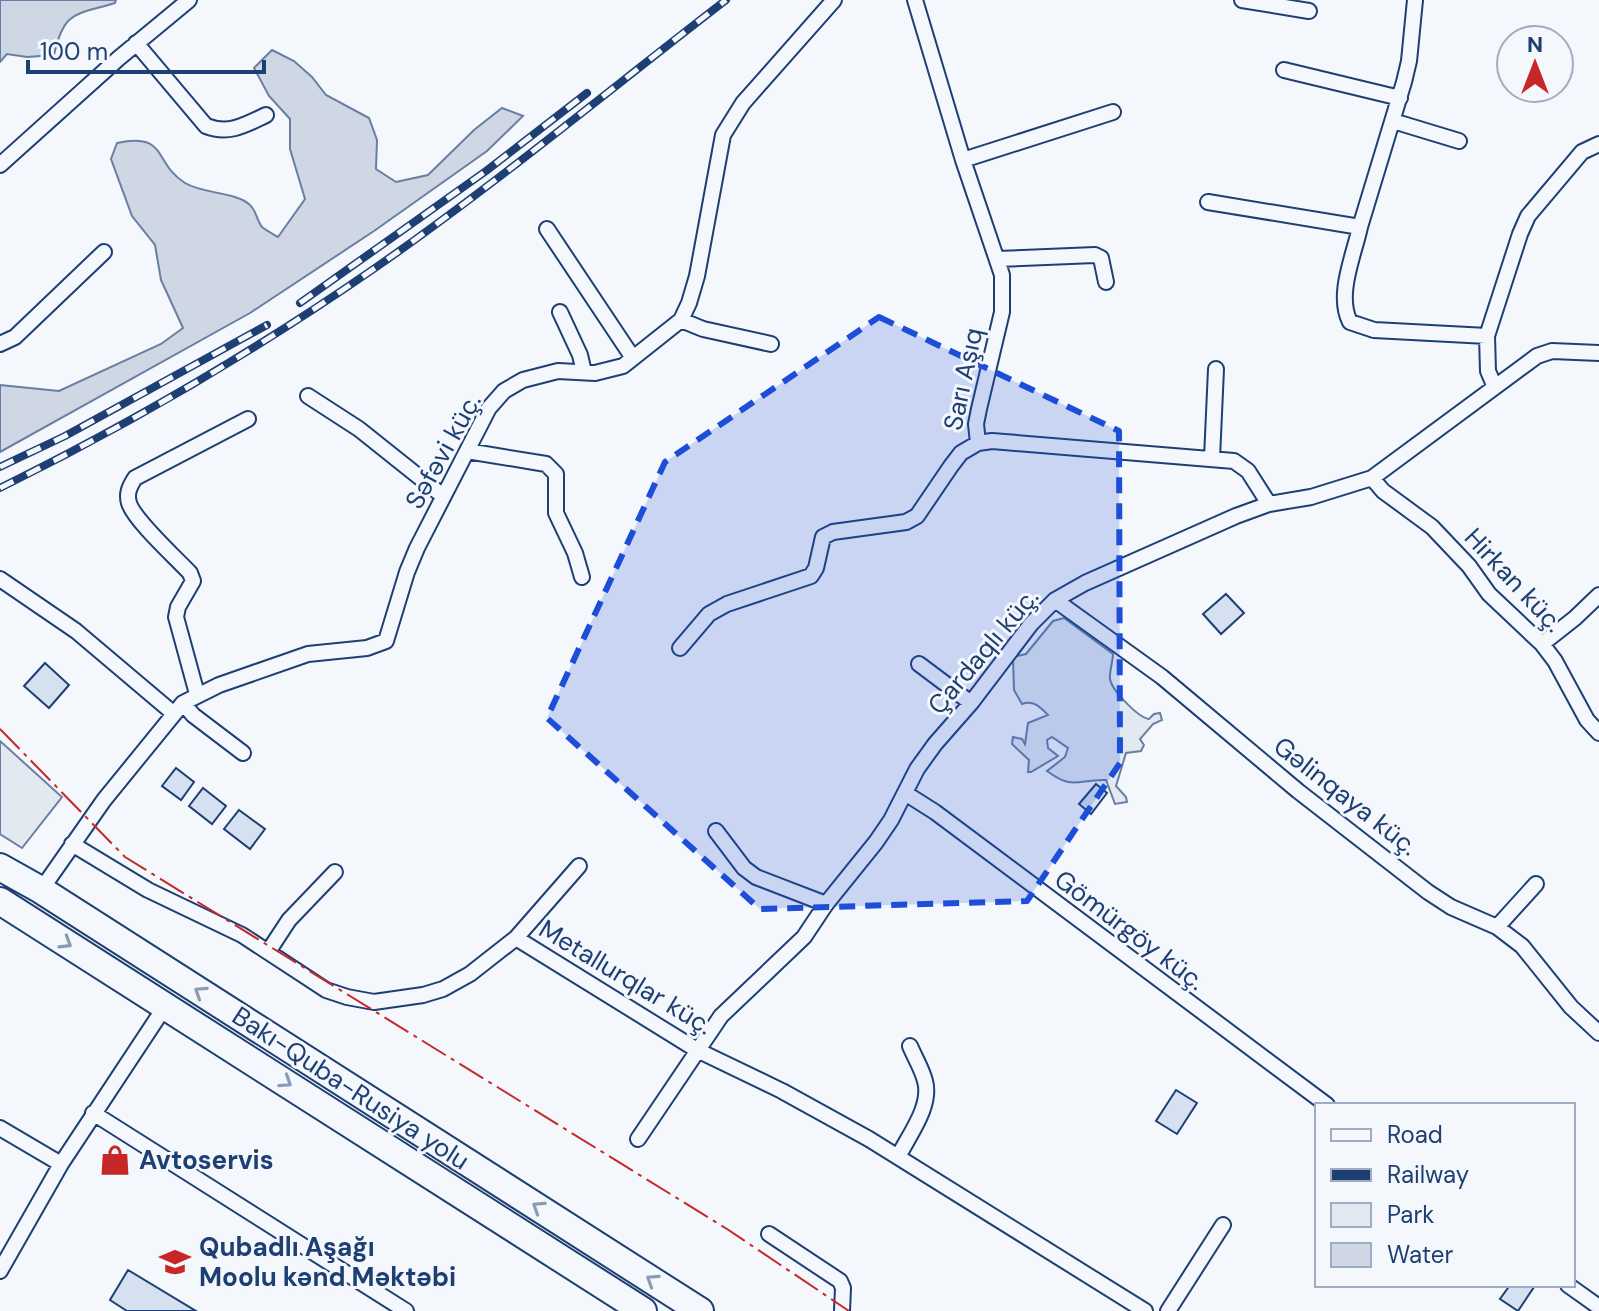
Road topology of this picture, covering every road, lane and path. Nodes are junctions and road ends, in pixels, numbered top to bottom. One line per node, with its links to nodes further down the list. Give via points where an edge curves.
1 (189, 0): 7 (street)
2 (834, 0): 24 (street, via 743,103 723,135 697,276)
3 (915, 0): 15 (street, Sarı Aşıq)
4 (1242, 0): 6 (street)
5 (1415, 0): 9 (street)
6 (1309, 11)
7 (136, 43): 11 (street, via 206,126 237,129); 16 (street)
8 (1284, 70): 9 (street)
9 (1400, 98): 12 (street)
10 (1113, 112): 15 (street)
11 (266, 115)
12 (1393, 121): 13 (street); 18 (street)
13 (1459, 141)
14 (1599, 144): 25 (street, via 1582,152 1528,216)
15 (963, 160): 21 (street, Sarı Aşıq)
16 (0, 165)
17 (1208, 202): 18 (street)
18 (1360, 227): 25 (street, via 1345,299 1350,322 1374,330)
19 (547, 229): 29 (street)
20 (104, 252): 26 (street, via 15,337)
21 (997, 259): 22 (street, via 1095,255 1101,258); 35 (street, Sarı Aşıq, via 1002,312 976,424)
22 (1106, 282)
23 (560, 312): 31 (street)
24 (681, 320): 27 (street); 29 (street, Səfəvi küç.)
25 (1487, 336): 32 (street)
26 (0, 344)
27 (771, 344)
28 (1599, 353): 32 (street, Çardaqlı küç., via 1544,353)
29 (633, 358): 31 (street, Səfəvi küç., via 609,372)
30 (1216, 369): 37 (street)
31 (584, 372): 36 (street, Səfəvi küç., via 558,371 504,391)
32 (1494, 385): 38 (street, Çardaqlı küç.)
33 (308, 396): 39 (street)
34 (248, 419): 48 (street, via 135,478 129,489 137,517 193,581 176,617)
35 (978, 443): 37 (street); 46 (street, Sarı Aşıq, via 961,453 917,516 823,537 811,576 727,604 709,614)
36 (467, 451): 39 (street, Səfəvi küç.); 41 (street, via 551,468 556,474 556,513)
37 (1212, 458): 40 (street, via 1234,461 1248,471)
38 (1372, 478): 40 (street, Çardaqlı küç.); 45 (street, Hirkan küç., via 1432,527 1489,594)
39 (443, 496): 48 (street, Səfəvi küç., via 407,572 386,641 308,654)
40 (1269, 504): 44 (street, Çardaqlı küç.)
41 (582, 577)
42 (0, 579): 50 (street)
43 (1599, 595): 45 (street)
44 (1055, 600): 49 (street, Çardaqlı küç.); 63 (street, Gəlinqaya küç., via 1162,677 1428,892)
45 (1542, 644): 51 (street, Hirkan küç.)
46 (680, 648)
47 (919, 664): 49 (street)
48 (197, 694): 50 (street, Səfəvi küç.)
49 (971, 703): 53 (street, Çardaqlı küç., via 935,744)
50 (178, 708): 52 (street); 55 (street, Səfəvi küç.)
51 (1599, 733)
52 (243, 753)
53 (905, 793): 62 (street, Çardaqlı küç., via 876,842); 70 (street, Gömürgöy küç.)
54 (716, 831): 62 (street, via 756,877)
55 (72, 844): 60 (street, Səfəvi küç.); 65 (street, Metallurqlar küç.)
56 (579, 866): 64 (street)
57 (0, 867): 60 (highway, Bakı-Quba-Rusiya yolu)
58 (335, 872): 65 (street, via 289,920)
59 (1536, 884): 63 (street)
60 (41, 890): 83 (highway, Bakı-Quba-Rusiya yolu, one-way to 60)
61 (0, 901): 66 (highway, Bakı-Quba-Rusiya yolu, one-way to 66)
62 (826, 904): 69 (street, Çardaqlı küç., via 804,937 721,1016)
63 (1497, 927): 67 (street, Gəlinqaya küç., via 1522,946)
64 (516, 938): 65 (street, Metallurqlar küç., via 443,989 374,1002 326,990); 69 (street, Metallurqlar küç.)
65 (268, 952)
66 (166, 1005): 71 (street); 82 (highway, Bakı-Quba-Rusiya yolu, one-way to 82)
67 (1599, 1033)
68 (910, 1046): 74 (street, via 925,1080 926,1102)
69 (697, 1050): 73 (street, Çardaqlı küç.); 74 (street, Metallurqlar küç.)
70 (1324, 1103)
71 (93, 1113): 75 (street); 81 (street)
72 (0, 1128): 75 (street)
73 (638, 1139)
74 (898, 1157): 85 (street, Metallurqlar küç.)
75 (61, 1164): 78 (street)
76 (1223, 1225): 86 (street)
77 (769, 1234): 84 (street, via 840,1281)
78 (0, 1271)
79 (1571, 1287): 80 (street)
80 (1599, 1307)
81 (406, 1311)
82 (643, 1311)
83 (700, 1311)
84 (842, 1311)
85 (1145, 1311)
86 (1168, 1311)

